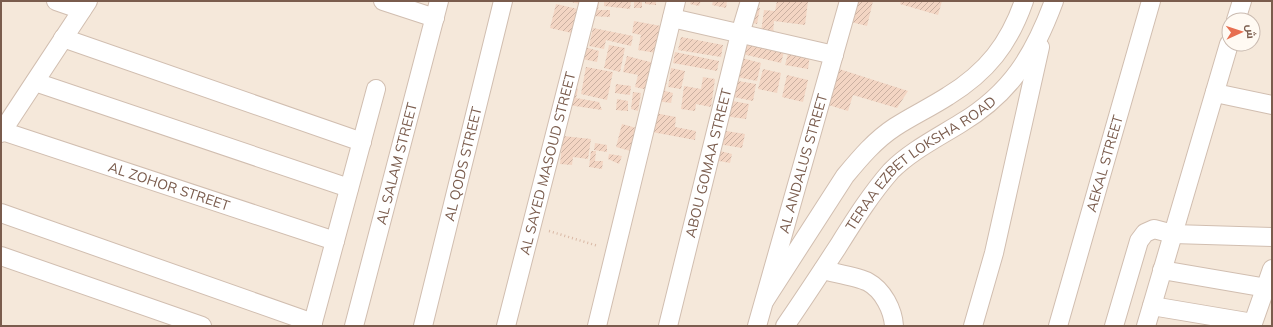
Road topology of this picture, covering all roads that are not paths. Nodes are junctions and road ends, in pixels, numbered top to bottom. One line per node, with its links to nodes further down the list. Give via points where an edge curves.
1 (56, 1): 11 (street)
2 (383, 1): 12 (street)
3 (503, 1): 42 (street, AL QODS STREET)
4 (589, 1): 43 (street, AL SAYED MASOUD STREET)
5 (750, 1): 16 (street, ABOU GOMAA STREET)
6 (850, 1): 19 (street, AL ANDALUS STREET)
7 (1024, 1): 36 (street, via 1008,36 994,59 981,72 949,96 895,127 860,158 845,176)
8 (1054, 1): 15 (street, TERAA EZBET LOKSHA ROAD)
9 (1151, 1): 50 (street, AEKAL STREET)
10 (1242, 1): 14 (street)
11 (85, 5): 17 (street)
12 (437, 9): 41 (street, AL SALAM STREET)
13 (674, 10): 16 (street); 44 (street)
14 (1239, 12)
15 (1046, 23): 33 (street, TERAA EZBET LOKSHA ROAD, via 1014,79 998,96 892,170 869,198); 49 (street, via 994,252)
16 (740, 34): 19 (street); 45 (street, ABOU GOMAA STREET)
17 (63, 38): 20 (street); 25 (street)
18 (1227, 52): 22 (street)
19 (834, 55): 36 (street, AL ANDALUS STREET)
20 (35, 82): 24 (street); 26 (street)
21 (376, 90): 25 (street)
22 (1215, 92): 23 (street); 28 (street)
23 (1272, 105)
24 (2, 132): 30 (street, AL ZOHOR STREET)
25 (362, 142): 26 (street)
26 (349, 188): 30 (street)
27 (1, 213): 39 (street)
28 (1173, 234): 29 (street); 34 (street); 51 (street, via 1154,229 1141,236)
29 (1272, 237)
30 (335, 241): 39 (street)
31 (1, 256): 40 (street)
32 (1272, 269): 35 (street)
33 (823, 270): 47 (street, TERAA EZBET LOKSHA ROAD); 48 (street, via 867,281 874,286 889,306)
34 (1162, 270): 35 (street); 37 (street)
35 (1269, 288): 38 (street)
36 (765, 300): 46 (street, AL ANDALUS STREET)
37 (1152, 306): 38 (street); 52 (street)
38 (1252, 324)
39 (312, 325)
40 (202, 326)
41 (354, 326)
42 (422, 326)
43 (506, 326)
44 (597, 326)
45 (668, 326)
46 (757, 326)
47 (785, 326)
48 (894, 326)
49 (973, 326)
50 (1058, 326)
51 (1114, 326)
52 (1146, 326)

